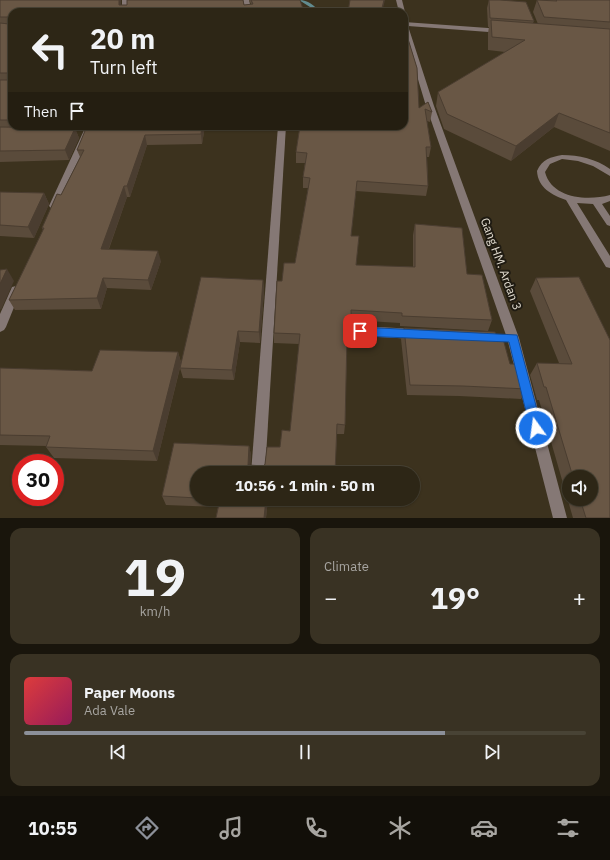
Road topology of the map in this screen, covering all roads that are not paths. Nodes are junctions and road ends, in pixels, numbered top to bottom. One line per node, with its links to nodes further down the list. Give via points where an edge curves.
1 (408, 24): 2 (street)
2 (506, 31)
3 (408, 37): 18 (street, Gang HM. Ardan 3, via 430,106)
4 (86, 130): 10 (street, via 81,135)
5 (282, 130): 19 (street)
6 (610, 174): 8 (street, via 594,163 582,159 559,158 543,165 542,179 557,193)
7 (610, 198): 9 (street)
8 (570, 199): 9 (street); 12 (street)
9 (596, 202): 11 (street)
10 (50, 213)
11 (610, 224)
12 (610, 264)
13 (19, 284): 14 (street)
14 (0, 327)
15 (360, 331): 16 (street)
16 (429, 334)
17 (498, 338): 18 (street)
18 (513, 338): 20 (street, Gang HM. Ardan 3)
19 (258, 466)
20 (560, 518)

